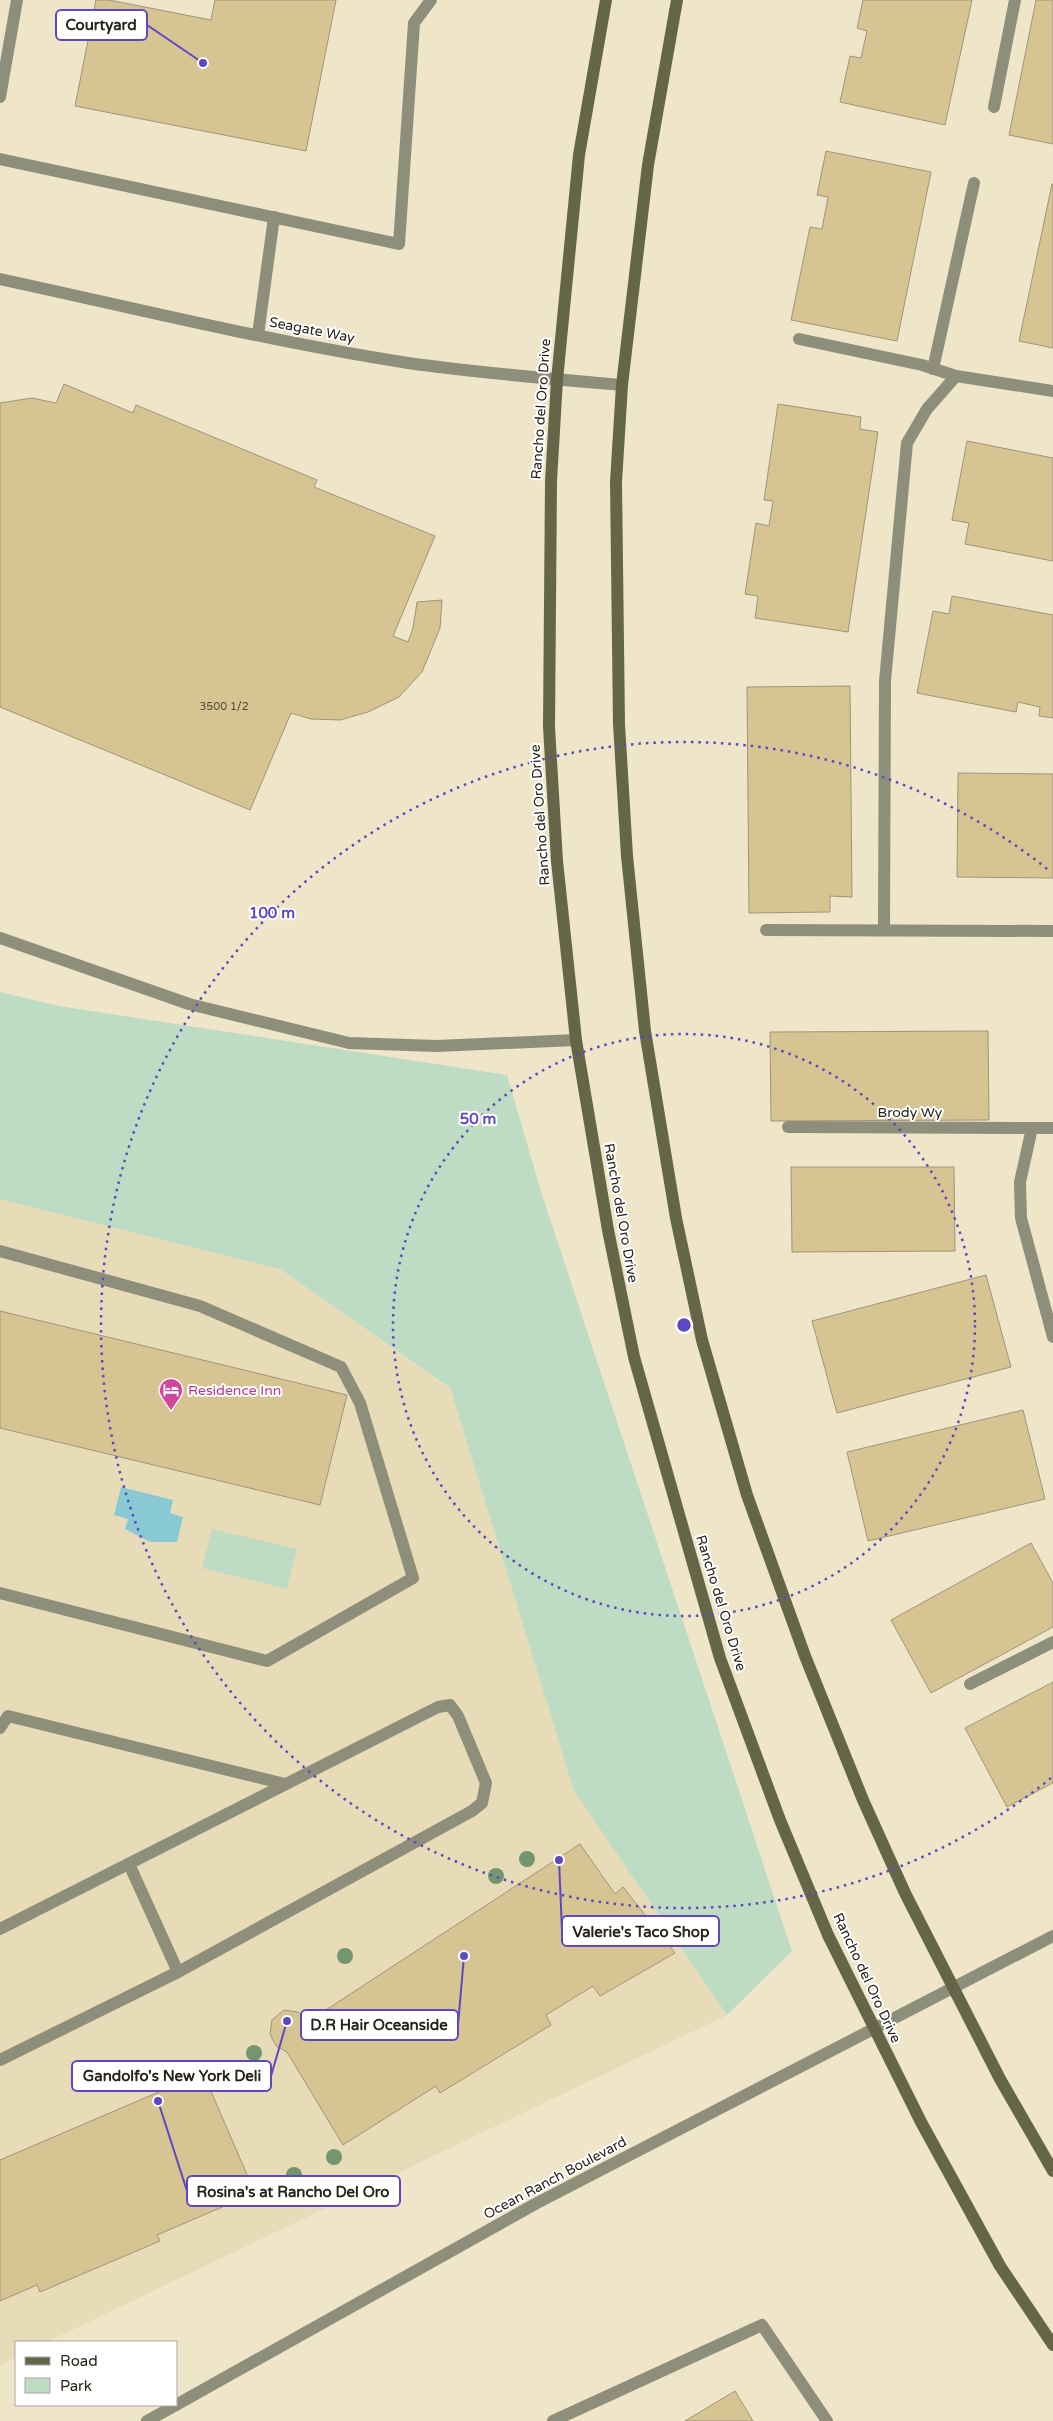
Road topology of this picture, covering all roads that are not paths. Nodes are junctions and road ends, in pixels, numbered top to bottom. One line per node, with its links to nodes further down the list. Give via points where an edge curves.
1 (17, 0): 6 (street)
2 (431, 0): 10 (street, via 414,22 399,244)
3 (606, 0): 16 (main road, Rancho del Oro Drive, via 579,155)
4 (677, 0): 17 (main road, via 648,165)
5 (1015, 0): 7 (street)
6 (0, 97)
7 (994, 107)
8 (0, 159): 10 (street)
9 (974, 183): 14 (street)
10 (274, 217): 12 (street)
11 (0, 279): 12 (street, Seagate Way)
12 (258, 335): 16 (street, Seagate Way, via 406,362)
13 (798, 339): 14 (street)
14 (933, 369): 15 (street)
15 (956, 376): 18 (street); 20 (street, via 927,409 907,443 885,681)
16 (557, 380): 17 (street, Seagate Way); 23 (main road, Rancho del Oro Drive, via 551,481 549,726 557,861)
17 (622, 385): 38 (main road, via 616,482 619,724 627,856 646,1031 678,1227 702,1340 747,1496 804,1656 863,1800)
18 (1053, 392)
19 (766, 930): 20 (street)
20 (884, 930): 21 (street)
21 (1053, 931)
22 (0, 938): 23 (street, via 189,1004 349,1043 437,1046)
23 (576, 1040): 39 (main road, Rancho del Oro Drive, via 608,1230 634,1357 720,1658 780,1820 828,1935)
24 (788, 1127): 25 (street, Brody Wy)
25 (1032, 1128): 26 (street, Brody Wy); 28 (street, via 1020,1182 1021,1218)
26 (1053, 1128)
27 (0, 1251): 29 (street, via 200,1306 341,1367 360,1404 412,1578 267,1661)
28 (1053, 1338)
29 (0, 1593)
30 (1053, 1642): 31 (street)
31 (970, 1684)
32 (0, 1728): 33 (street, via 8,1716)
33 (285, 1784): 34 (street); 37 (street, via 438,1707 450,1705 458,1716 486,1783 482,1803 472,1811)
34 (129, 1864): 35 (street); 37 (street)
35 (0, 1929)
36 (1053, 1936): 38 (street, Ocean Ranch Boulevard)
37 (178, 1972): 40 (street)
38 (953, 1988): 39 (street, Ocean Ranch Boulevard); 41 (main road)
39 (874, 2029): 42 (main road, Rancho del Oro Drive, via 1000,2266); 43 (street, Ocean Ranch Boulevard, via 536,2203)
40 (0, 2060)
41 (1053, 2171)
42 (1053, 2345)
43 (178, 2404)
44 (174, 2406): 45 (street, Ocean Ranch Boulevard)
45 (147, 2421)
46 (553, 2421): 47 (street, via 762,2324)
47 (827, 2421)

